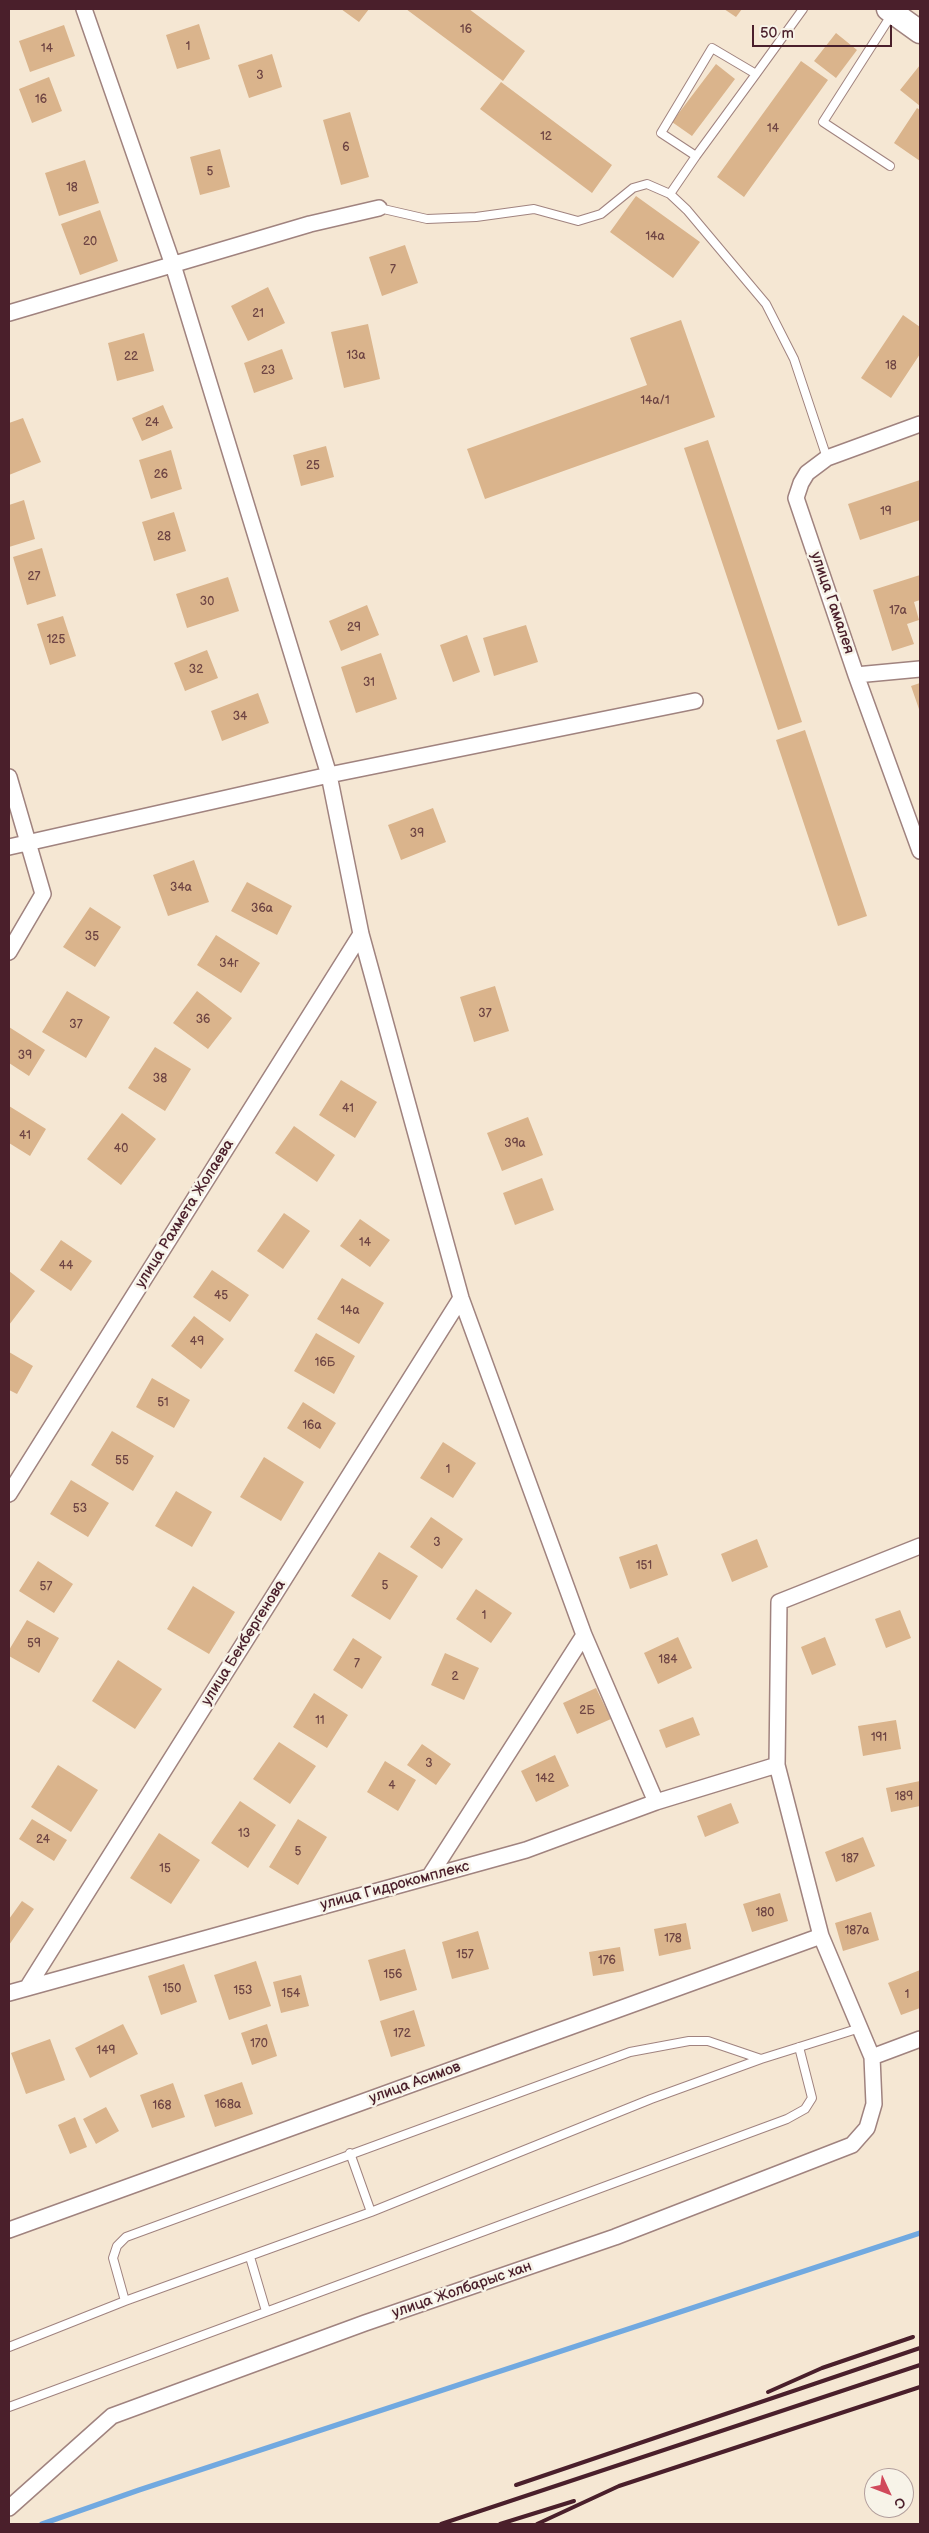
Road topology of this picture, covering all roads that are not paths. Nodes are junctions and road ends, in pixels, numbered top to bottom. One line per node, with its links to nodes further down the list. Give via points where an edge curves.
1 (84, 9): 10 (street)
2 (803, 9): 5 (lane)
3 (890, 11): 4 (street); 7 (lane, via 823,122)
4 (920, 32)
5 (756, 74): 6 (lane); 6 (lane, via 712,48 661,133)
6 (696, 156): 8 (lane)
7 (890, 166)
8 (670, 194): 9 (lane, via 647,184 633,188 601,214 578,221 534,209 476,217 427,219); 13 (lane, via 766,304 794,359)
9 (379, 208): 10 (street, via 310,224)
10 (173, 265): 11 (street); 17 (street)
11 (9, 313)
12 (920, 424): 13 (street, улица Гамалея)
13 (827, 458): 15 (street, улица Гамалея, via 807,473 796,498)
14 (920, 669): 15 (street)
15 (856, 675): 21 (street, улица Гамалея)
16 (695, 701): 17 (street)
17 (329, 775): 19 (street); 22 (street)
18 (9, 777): 19 (street)
19 (28, 841): 20 (street); 23 (street, via 43,894)
20 (9, 847)
21 (920, 851)
22 (361, 934): 24 (street); 25 (street, улица Рахмета Жолаева)
23 (9, 952)
24 (461, 1298): 27 (street); 32 (street, улица Бекбергенова)
25 (9, 1494)
26 (920, 1546): 28 (street, улица Жолбарыс хан, via 779,1602)
27 (584, 1635): 29 (street); 30 (street)
28 (777, 1765): 29 (street, улица Гидрокомплекс); 31 (street, улица Жолбарыс хан)
29 (656, 1802): 30 (street, улица Гидрокомплекс, via 526,1850)
30 (429, 1877): 32 (street, улица Гидрокомплекс)
31 (821, 1936): 34 (street, улица Жолбарыс хан); 41 (street, улица Асимов)
32 (27, 1988): 33 (street, улица Гидрокомплекс)
33 (9, 1993)
34 (860, 2028): 36 (lane); 37 (street, улица Жолбарыс хан)
35 (920, 2040): 37 (street)
36 (799, 2047): 38 (lane); 44 (lane, via 812,2098 805,2109 787,2118)
37 (872, 2058): 47 (street, улица Жолбарыс хан, via 874,2104 867,2128 852,2145 615,2237 112,2416)
38 (761, 2059): 39 (lane, via 708,2041 689,2041 630,2052); 40 (lane, via 651,2099)
39 (350, 2153): 40 (lane); 43 (lane, via 126,2237 117,2246 113,2258)
40 (370, 2212): 42 (lane)
41 (9, 2230)
42 (250, 2256): 43 (lane); 44 (lane)
43 (124, 2301): 45 (lane)
44 (266, 2311): 46 (lane)
45 (9, 2347)
46 (9, 2407)
47 (9, 2508)

